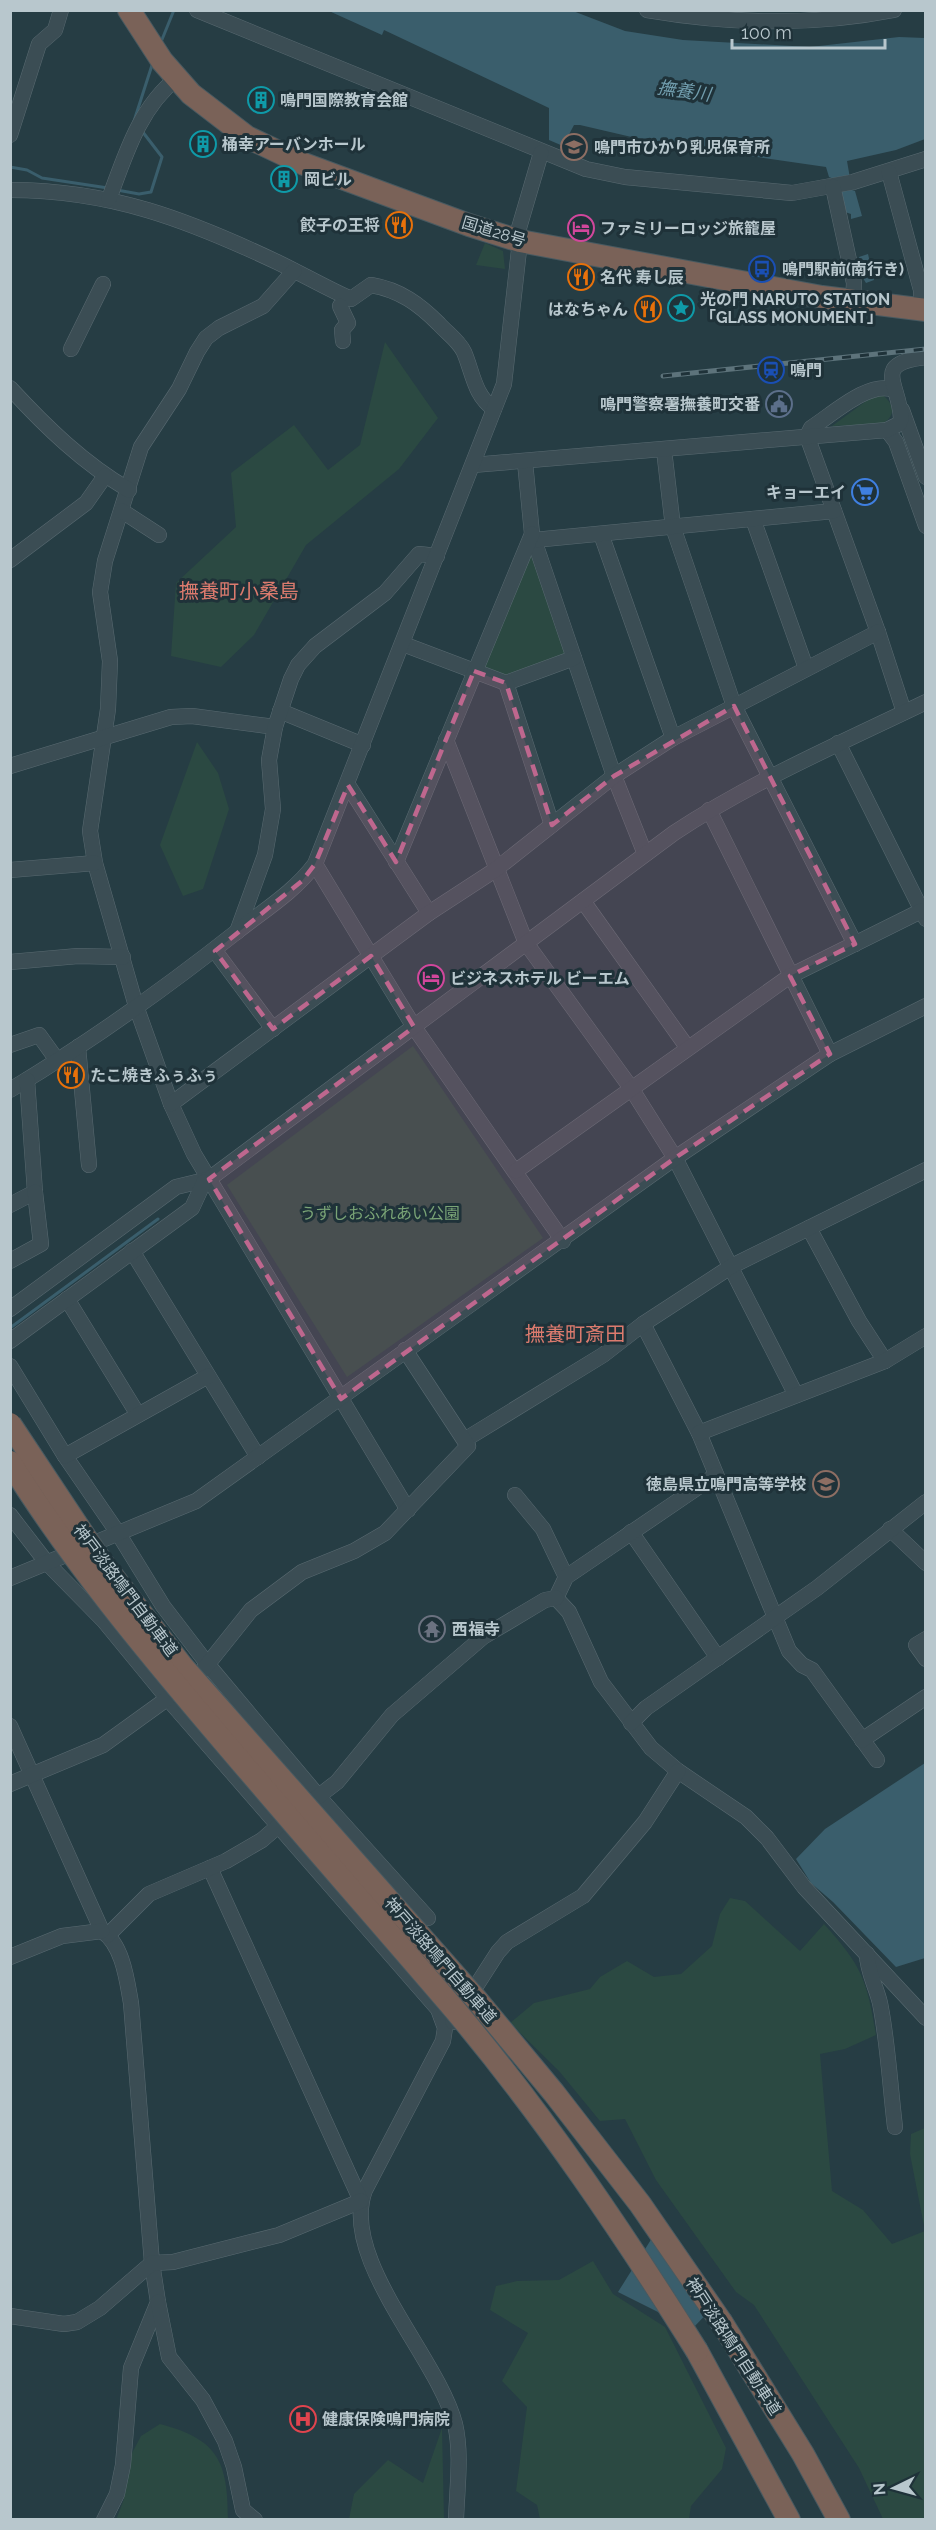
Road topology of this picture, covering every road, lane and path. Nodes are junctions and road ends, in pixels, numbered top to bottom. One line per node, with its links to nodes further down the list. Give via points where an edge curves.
1 (61, 10): 8 (street, via 55,30 39,44)
2 (197, 10): 9 (street)
3 (647, 10): 6 (street)
4 (894, 10): 6 (street, via 824,21)
5 (130, 13): 7 (highway, 国道28号)
6 (679, 13)
7 (170, 70): 14 (street, via 166,86 134,135); 16 (highway, 国道28号, via 191,94 247,137 304,164)
8 (10, 135)
9 (541, 153): 12 (street, via 586,169 625,177 792,193); 16 (street, via 519,228)
10 (926, 159): 11 (street)
11 (889, 172): 12 (street); 17 (street)
12 (835, 187): 20 (street, via 854,283)
13 (10, 190): 14 (street, via 58,190)
14 (109, 199): 18 (street, via 188,223)
15 (926, 240): 17 (street)
16 (520, 241): 20 (highway, 国道28号); 28 (street, via 504,384)
17 (910, 245): 22 (street)
18 (294, 271): 28 (street, via 351,299 371,285 419,304 457,340 473,382); 38 (street, via 263,306 206,338 141,447)
19 (103, 284): 24 (street)
20 (854, 302): 22 (highway, 国道28号)
21 (340, 306): 23 (street, via 348,323 342,330)
22 (924, 310)
23 (343, 341)
24 (71, 349)
25 (926, 357): 27 (street, via 900,361 895,366 892,380)
26 (10, 388): 36 (street, via 51,432)
27 (896, 395): 29 (street, via 901,419); 30 (street, via 886,387 872,388 811,428); 32 (street)
28 (494, 409): 35 (street)
29 (886, 430): 30 (street); 33 (street)
30 (807, 436): 31 (street); 40 (street)
31 (664, 450): 34 (street); 43 (street)
32 (922, 455): 33 (street); 37 (street)
33 (903, 461): 41 (street)
34 (525, 462): 35 (street); 46 (street)
35 (473, 465): 47 (street)
36 (105, 476): 38 (street); 48 (street, via 86,503)
37 (926, 477)
38 (129, 490): 39 (street)
39 (122, 511): 45 (street); 60 (street, via 105,561 100,592 110,661)
40 (834, 511): 42 (street); 49 (street)
41 (924, 517)
42 (753, 519): 43 (street); 52 (street)
43 (673, 527): 44 (street); 56 (street)
44 (602, 534): 46 (street); 61 (street)
45 (159, 535)
46 (533, 537): 51 (street); 53 (street)
47 (437, 556): 50 (street); 57 (street, via 419,554 385,593 315,646 298,665)
48 (10, 560)
49 (878, 633): 52 (street); 58 (street)
50 (403, 644): 53 (street); 64 (street)
51 (574, 658): 54 (street); 66 (street)
52 (806, 668): 56 (street)
53 (474, 671): 54 (street); 62 (street)
54 (506, 683): 70 (street)
55 (926, 702): 58 (street)
56 (734, 706): 61 (street); 67 (street)
57 (280, 711): 59 (street); 64 (street)
58 (904, 712): 63 (street)
59 (275, 727): 60 (street, via 192,716 171,717); 80 (street, via 269,760 273,809 265,855)
60 (102, 738): 65 (street); 73 (street, via 90,831)
61 (673, 738): 66 (street)
62 (446, 740): 72 (street); 76 (street)
63 (838, 743): 67 (street); 79 (street)
64 (363, 745): 68 (street)
65 (10, 766)
66 (614, 776): 70 (street); 71 (street)
67 (771, 777): 69 (street); 82 (street)
68 (348, 785): 72 (street); 74 (street)
69 (709, 810): 71 (street); 87 (street)
70 (552, 825): 76 (street)
71 (645, 854): 77 (street)
72 (396, 862): 78 (street)
73 (94, 863): 75 (street); 85 (street)
74 (315, 864): 80 (street, via 302,881); 84 (street)
75 (10, 870)
76 (495, 870): 78 (street); 81 (street)
77 (583, 901): 81 (street); 94 (street)
78 (429, 913): 84 (street)
79 (923, 915): 82 (street)
80 (237, 932): 83 (street)
81 (526, 943): 90 (street); 98 (street)
82 (855, 944): 87 (street)
83 (214, 951): 88 (street); 91 (street)
84 (371, 956): 90 (street); 91 (street)
85 (123, 957): 86 (street); 88 (street)
86 (10, 962)
87 (790, 976): 94 (street); 95 (street)
88 (136, 1006): 93 (street); 100 (street)
89 (926, 1006): 95 (street)
90 (414, 1027): 104 (street); 105 (street)
91 (273, 1029): 100 (street)
92 (10, 1045): 96 (street, via 39,1035)
93 (78, 1047): 96 (street); 102 (street)
94 (687, 1047): 98 (street)
95 (830, 1054): 101 (street)
96 (57, 1060): 97 (street)
97 (27, 1080): 99 (street); 106 (street)
98 (631, 1088): 101 (street); 104 (street)
99 (10, 1090)
100 (171, 1104): 105 (street)
101 (675, 1158): 109 (street); 112 (street)
102 (89, 1165)
103 (926, 1170): 108 (street)
104 (516, 1171): 109 (street)
105 (206, 1181): 110 (street, via 192,1208); 114 (street, via 176,1187); 123 (street)
106 (35, 1192): 107 (street); 111 (street, via 41,1244)
107 (10, 1205)
108 (809, 1228): 112 (street); 119 (street)
109 (563, 1240): 118 (street)
110 (132, 1251): 113 (street); 121 (street)
111 (10, 1261)
112 (732, 1266): 115 (street); 122 (street)
113 (67, 1299): 117 (street); 124 (street)
114 (10, 1309)
115 (643, 1324): 126 (street); 127 (street, via 603,1356)
116 (926, 1336): 119 (street)
117 (10, 1341)
118 (405, 1350): 123 (street); 127 (street)
119 (885, 1361): 122 (street)
120 (10, 1366): 128 (street)
121 (208, 1376): 124 (street); 129 (street)
122 (796, 1395): 126 (street)
123 (341, 1399): 129 (street); 134 (street)
124 (137, 1413): 128 (street)
125 (10, 1424): 176 (highway, 神戸淡路鳴門自動車道, bridge, via 101,1561 182,1666 476,1999 640,2204 722,2323)
126 (699, 1433): 131 (street)
127 (466, 1439): 134 (street, via 468,1446)
128 (65, 1456): 138 (street)
129 (258, 1457): 138 (street, via 196,1501)
130 (10, 1462): 175 (highway, 神戸淡路鳴門自動車道, bridge, via 85,1570 167,1676 457,2013 555,2139 625,2236 697,2351)
131 (716, 1475): 137 (street); 144 (street)
132 (514, 1495): 141 (street, via 543,1528)
133 (926, 1502): 136 (street)
134 (408, 1510): 148 (street, via 385,1533 354,1551 302,1572 251,1610)
135 (10, 1515): 139 (street)
136 (890, 1529): 140 (street); 144 (street)
137 (631, 1532): 141 (street); 146 (street)
138 (118, 1533): 139 (street); 148 (street, via 163,1606)
139 (47, 1563): 142 (street); 150 (street, via 104,1621)
140 (926, 1563)
141 (566, 1577): 143 (street)
142 (10, 1578)
143 (556, 1598): 151 (street, via 569,1612 601,1682); 158 (street, via 545,1600 483,1637 392,1715 337,1782)
144 (774, 1617): 146 (street); 153 (street, via 789,1651 812,1670)
145 (926, 1639): 147 (street, via 916,1645)
146 (718, 1658): 151 (street, via 646,1708)
147 (926, 1659)
148 (208, 1666): 150 (street); 158 (street)
149 (926, 1697): 153 (street)
150 (168, 1699): 156 (street, via 103,1745); 159 (street)
151 (631, 1723): 155 (street)
152 (10, 1726): 156 (street)
153 (862, 1740): 154 (street)
154 (877, 1760)
155 (678, 1772): 163 (street, via 753,1824 804,1887); 166 (street, via 645,1822 583,1896 507,1942 452,2024)
156 (33, 1774): 157 (street); 162 (street)
157 (10, 1784)
158 (319, 1797): 159 (street); 161 (street)
159 (277, 1825): 160 (street, via 262,1840); 166 (street, via 438,2010)
160 (210, 1868): 162 (street, via 149,1894); 168 (street)
161 (428, 1918)
162 (105, 1933): 164 (street, via 62,1936); 169 (street, via 124,1968 131,2003)
163 (867, 1954): 165 (street); 167 (street, via 885,2031)
164 (10, 1957)
165 (926, 2018)
166 (445, 2028): 168 (street, via 443,2041)
167 (895, 2127)
168 (361, 2201): 169 (street, via 279,2235); 174 (street, via 363,2235 375,2269 447,2402 455,2425)
169 (152, 2264): 170 (street); 171 (street, via 77,2322 64,2324)
170 (158, 2302): 172 (street, via 131,2368 123,2465 117,2494); 173 (street, via 170,2357 203,2400 234,2467 243,2510)
171 (10, 2316)
172 (104, 2520)
173 (255, 2520)
174 (456, 2520)
175 (789, 2520)
176 (839, 2520)

